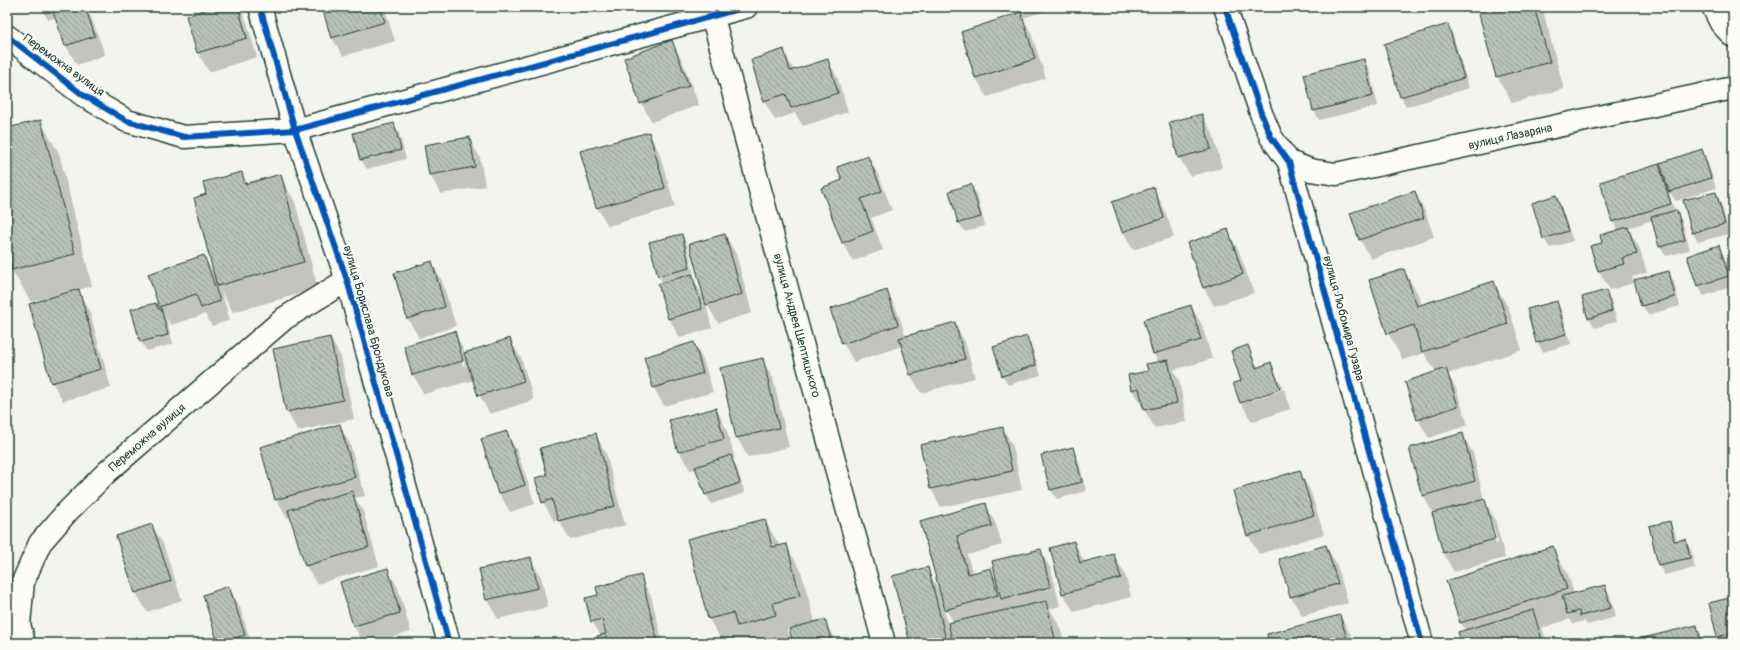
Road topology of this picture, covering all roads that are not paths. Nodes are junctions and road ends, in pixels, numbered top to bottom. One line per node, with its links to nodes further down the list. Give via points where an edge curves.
1 (260, 7): 9 (street, вулиця Борислава Брондукова)
2 (746, 7): 5 (street, Переможна вулиця)
3 (1225, 7): 10 (street, вулиця Любомира Гузара, via 1261,113 1271,137)
4 (1713, 7): 7 (street, via 1721,23)
5 (711, 11): 9 (street, Переможна вулиця); 14 (street, вулиця Андрея Шептицького)
6 (7, 36): 9 (street, Переможна вулиця, via 83,95 127,121 184,136)
7 (1733, 36)
8 (1733, 88): 10 (street, вулиця Лазаряна, via 1336,174 1310,170)
9 (295, 130): 11 (street, вулиця Борислава Брондукова)
10 (1289, 162): 15 (street, вулиця Любомира Гузара)
11 (347, 280): 12 (street, Переможна вулиця, via 286,318 107,472 67,512 40,543 23,582 19,624); 13 (street, вулиця Борислава Брондукова)
12 (24, 643)
13 (449, 643)
14 (884, 643)
15 (1422, 643)

